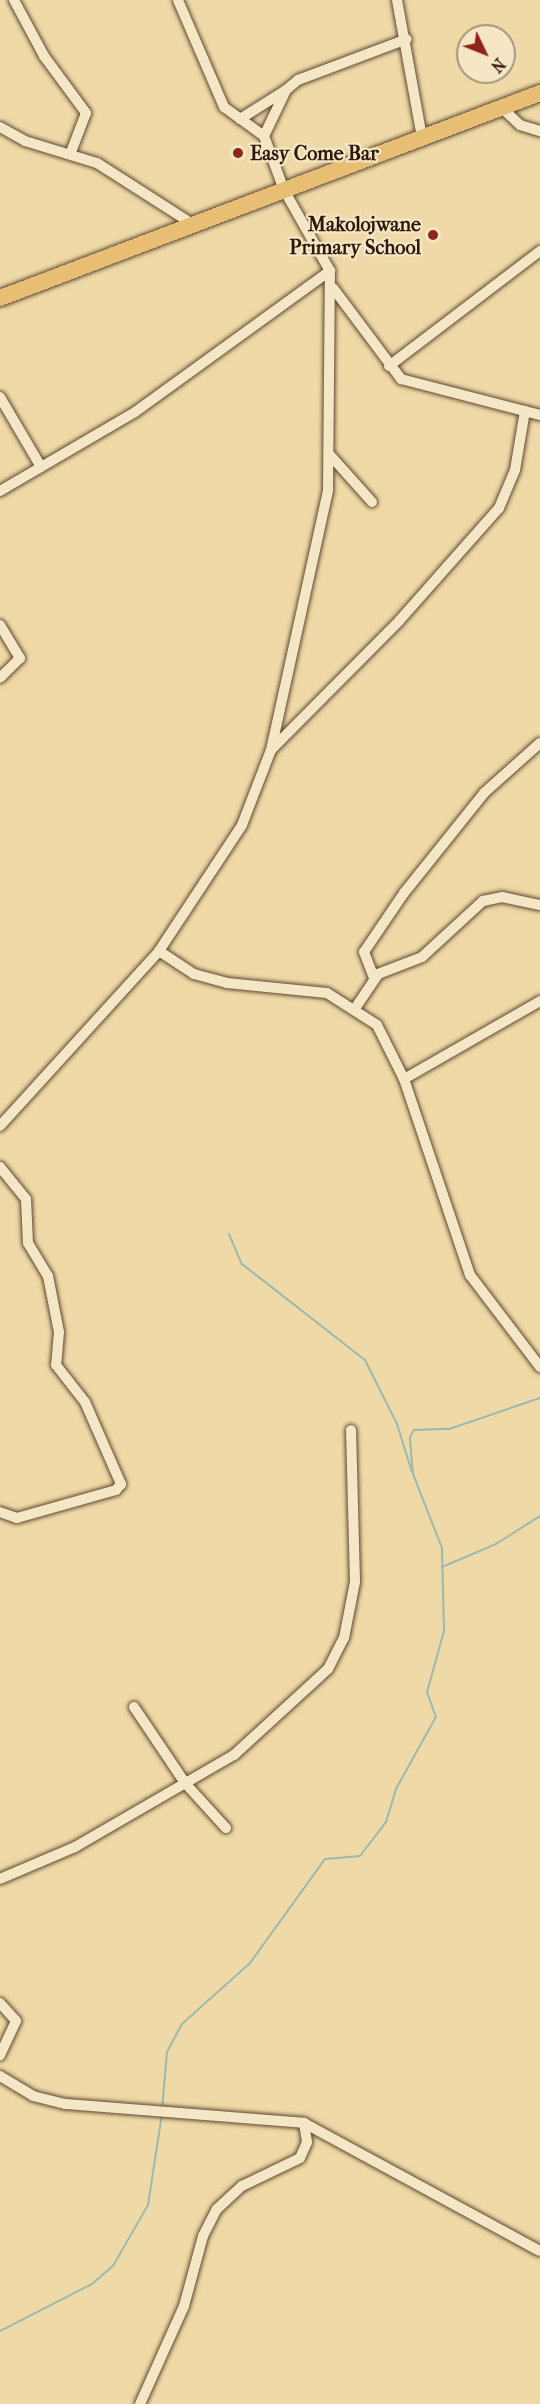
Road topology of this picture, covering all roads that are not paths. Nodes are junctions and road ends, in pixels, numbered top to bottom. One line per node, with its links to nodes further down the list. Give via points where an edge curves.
1 (14, 0): 13 (street, via 44,56 86,113)
2 (178, 0): 8 (street, via 224,107)
3 (397, 0): 4 (street)
4 (407, 39): 5 (street, via 309,74); 12 (street)
5 (286, 90): 8 (street); 11 (street)
6 (540, 93): 7 (main road)
7 (502, 108): 10 (street, via 520,125); 12 (main road)
8 (240, 119): 11 (street)
9 (0, 127): 13 (street, via 25,141)
10 (540, 131)
11 (264, 136): 14 (street)
12 (422, 137): 14 (main road)
13 (71, 152): 15 (street, via 97,163)
14 (284, 190): 15 (main road); 17 (street)
15 (194, 225): 19 (main road)
16 (540, 251): 20 (street)
17 (330, 271): 18 (street); 25 (street, via 165,392)
18 (333, 288): 20 (street); 24 (street, via 327,420)
19 (0, 298)
20 (389, 366): 22 (street, via 401,379 425,387)
21 (0, 397): 25 (street)
22 (525, 411): 23 (street); 31 (street, via 515,470 499,508 399,621)
23 (540, 415)
24 (330, 455): 27 (street); 31 (street, via 323,520)
25 (42, 467): 26 (street)
26 (0, 491)
27 (372, 502)
28 (0, 625): 29 (street, via 20,658)
29 (0, 678)
30 (540, 743): 33 (street)
31 (271, 750): 35 (street, via 242,825)
32 (540, 752): 33 (street)
33 (526, 754): 36 (street, via 440,843 370,941 363,960)
34 (540, 905): 36 (street, via 502,897 483,901 422,957)
35 (159, 951): 38 (street, via 212,979 313,990); 40 (street)
36 (374, 978): 38 (street)
37 (540, 1001): 39 (street)
38 (356, 1007): 39 (street, via 389,1043)
39 (404, 1079): 42 (street, via 470,1275)
40 (0, 1126)
41 (0, 1167): 44 (street, via 26,1198 28,1243 48,1276 59,1332 56,1365 85,1402 121,1484 116,1490 17,1518)
42 (540, 1367)
43 (351, 1430): 46 (street, via 354,1582 337,1655 316,1681 234,1755)
44 (0, 1512)
45 (134, 1707): 46 (street)
46 (185, 1783): 47 (street); 48 (street, via 75,1847)
47 (226, 1828)
48 (0, 1879)
49 (0, 2003): 50 (street, via 16,2021)
50 (0, 2055)
51 (0, 2076): 52 (street, via 33,2096 65,2104)
52 (304, 2123): 53 (street); 54 (street, via 307,2142 300,2158 242,2186 217,2209 193,2265 184,2306)
53 (540, 2251)
54 (140, 2404)

